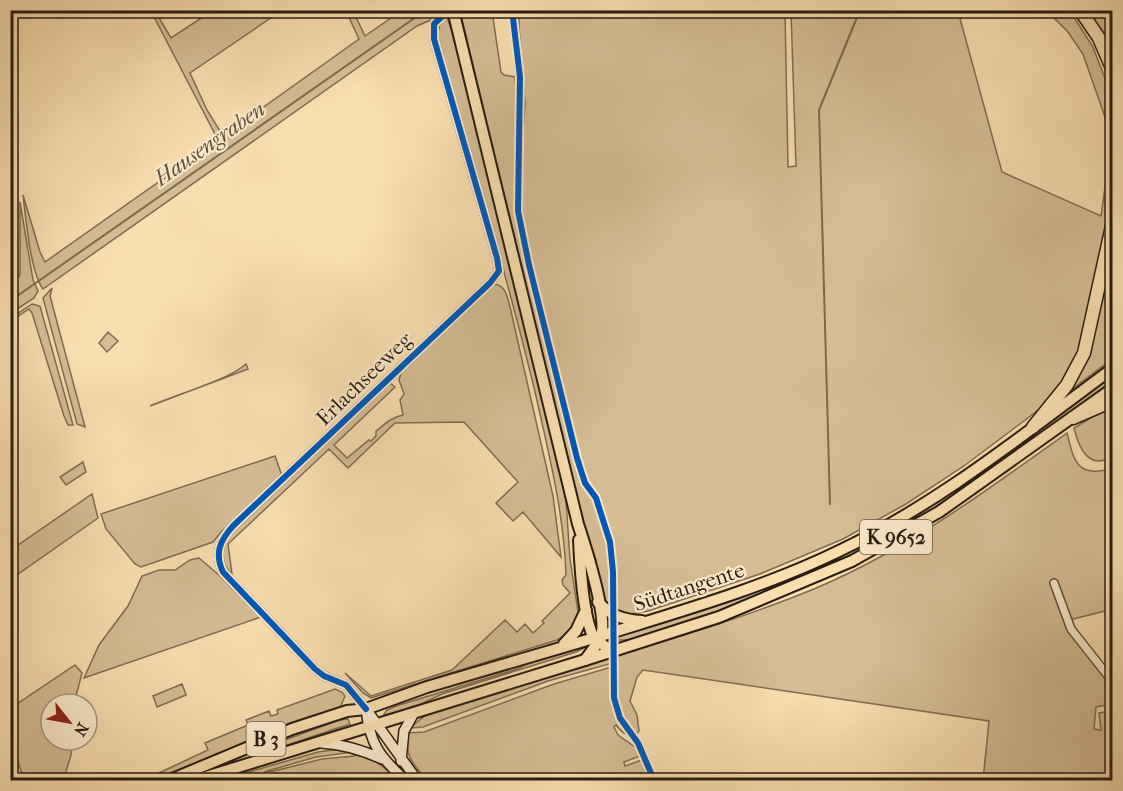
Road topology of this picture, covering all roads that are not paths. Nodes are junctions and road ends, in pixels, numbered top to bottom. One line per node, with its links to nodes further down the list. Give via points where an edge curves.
1 (451, 10): 10 (main road); 20 (street, Erlachseeweg, via 434,24 434,39 500,271 234,525 222,539 218,553 223,572 315,669 346,685)
2 (1080, 10): 3 (highway)
3 (1113, 69)
4 (1113, 226): 9 (highway, via 1084,353 1067,385)
5 (1113, 369): 9 (main road, Südtangente)
6 (1113, 389): 8 (main road, Südtangente / K 9652)
7 (1113, 401): 8 (highway)
8 (1073, 418): 17 (main road, Südtangente / K 9652, via 939,512 852,561 701,624)
9 (1034, 427): 14 (main road, Südtangente, via 928,501 841,550 768,581)
10 (578, 524): 12 (main road); 13 (main road)
11 (1054, 582): 19 (street, via 1071,629)
12 (598, 602): 14 (main road, via 619,618); 15 (main road, via 603,624)
13 (586, 608): 15 (main road, via 589,625); 16 (main road, via 576,631)
14 (648, 621): 15 (main road, Südtangente / B 3)
15 (598, 638): 16 (main road, Südtangente / B 3); 17 (main road, via 606,647); 18 (main road)
16 (561, 646): 20 (main road, Südtangente / B 3)
17 (618, 649): 18 (main road, Südtangente)
18 (585, 660): 21 (main road, Südtangente / B 3)
19 (1113, 681)
20 (366, 710): 22 (main road); 26 (main road, Südtangente / B 3, via 347,711 292,729)
21 (414, 713): 22 (main road, Südtangente / B 3); 25 (main road, via 404,731)
22 (373, 725): 23 (main road, Südtangente / B 3); 24 (main road, via 372,740); 25 (main road)
23 (319, 742): 24 (main road, via 339,744); 27 (main road, Südtangente / B 3)
24 (382, 759): 28 (main road)
25 (401, 761): 29 (main road)
26 (170, 780)
27 (196, 780)
28 (405, 780)
29 (417, 780)

